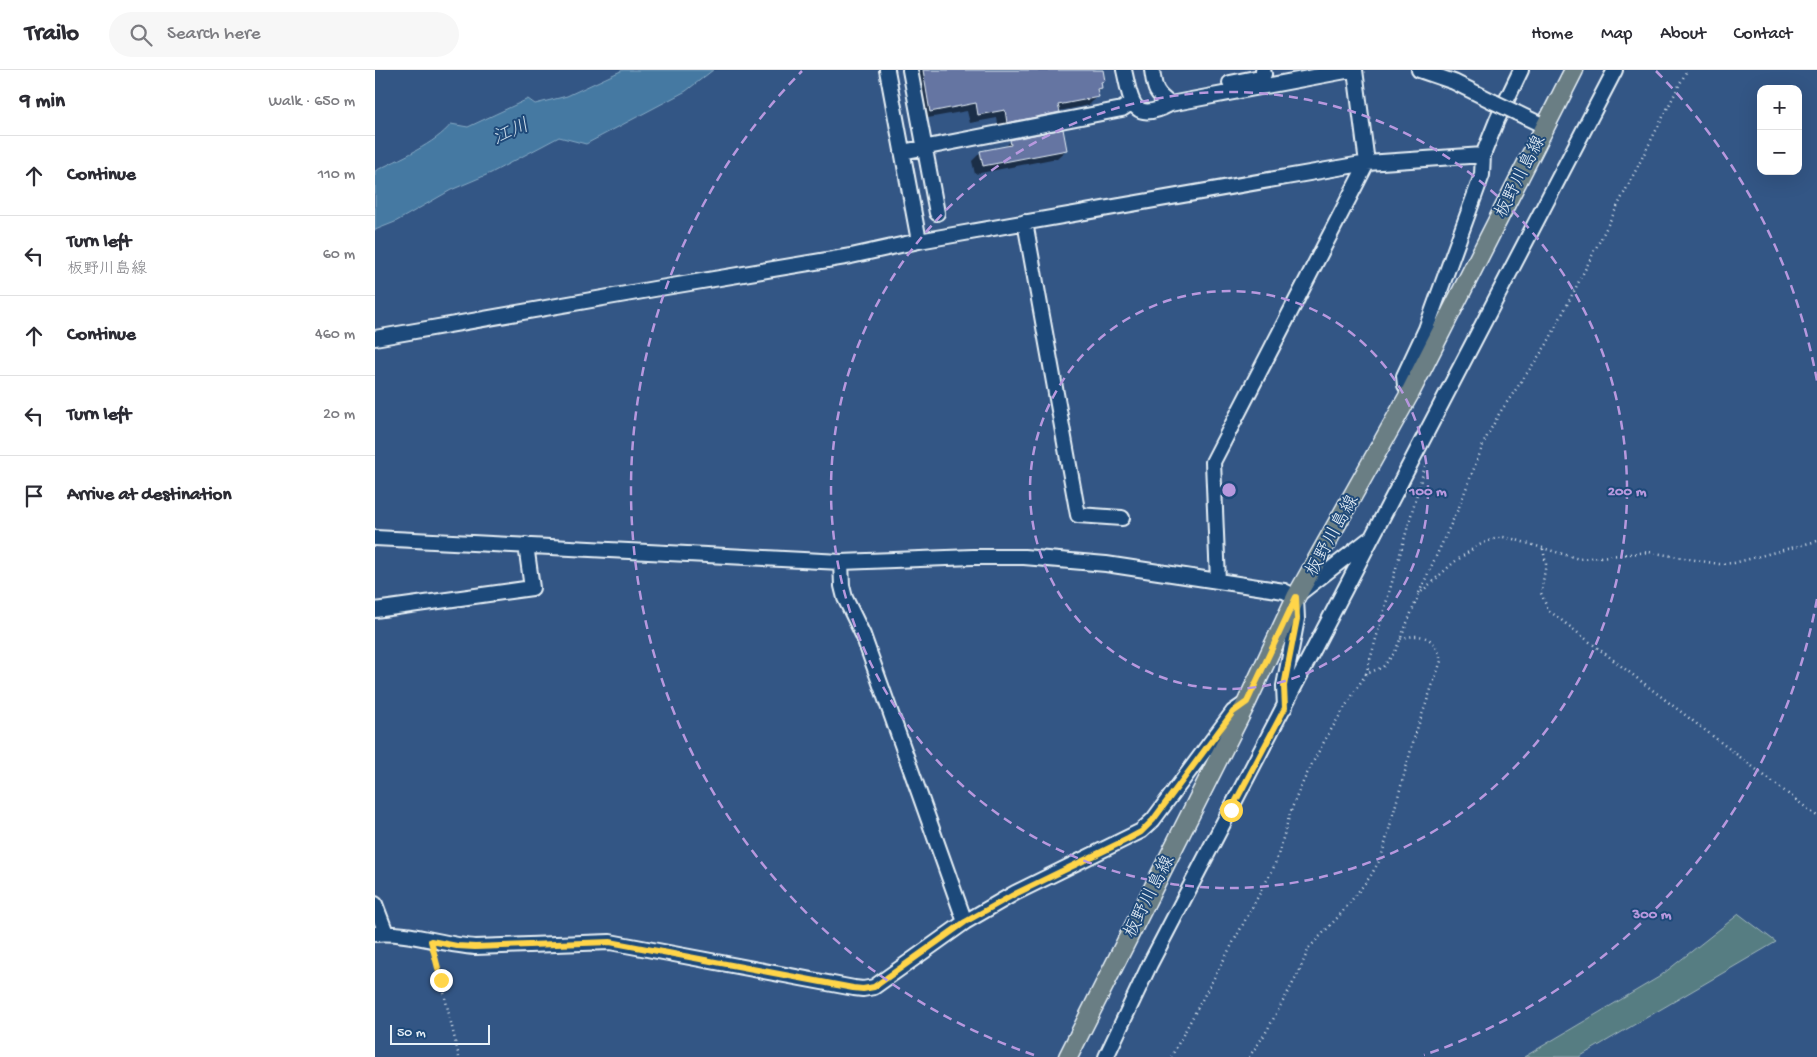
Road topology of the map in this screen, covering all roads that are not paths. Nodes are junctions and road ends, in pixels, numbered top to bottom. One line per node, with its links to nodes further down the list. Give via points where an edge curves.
1 (887, 70): 17 (street)
2 (910, 70): 16 (street)
3 (1125, 70): 14 (street)
4 (1152, 70): 13 (street, via 1156,90)
5 (1263, 70): 13 (street, via 1260,77)
6 (1272, 70): 12 (street)
7 (1353, 70): 12 (street); 19 (street)
8 (1419, 70): 15 (street, bridge, via 1454,82)
9 (1521, 70): 18 (street)
10 (1574, 70): 15 (main road, 板野川島線)
11 (1615, 70): 26 (street)
12 (1275, 84): 13 (street)
13 (1165, 101): 14 (street, via 1162,108 1144,111)
14 (1131, 102): 16 (street, via 1122,109)
15 (1544, 126): 24 (main road, 板野川島線)
16 (925, 148): 17 (street); 20 (street)
17 (902, 152): 22 (street)
18 (1483, 155): 19 (street); 24 (street, via 1482,175 1426,329 1404,376)
19 (1367, 163): 21 (street); 30 (street, via 1213,462)
20 (937, 213)
21 (1025, 222): 22 (street); 25 (street, via 1078,515)
22 (919, 241): 23 (street, via 851,256)
23 (375, 338)
24 (1409, 393): 31 (main road, 板野川島線)
25 (1122, 518)
26 (1372, 537): 31 (street); 34 (street)
27 (375, 538): 28 (street)
28 (526, 545): 29 (street); 32 (street, via 531,588)
29 (841, 562): 30 (street, via 1024,558 1106,564); 36 (street, via 845,598 863,635)
30 (1218, 581): 31 (street, via 1284,591)
31 (1296, 597): 33 (main road, 板野川島線); 34 (street, via 1297,619 1284,686)
32 (375, 610)
33 (1247, 702): 36 (street, via 1233,712 1141,832); 38 (main road, 板野川島線)
34 (1285, 708): 39 (street, via 1150,964)
35 (375, 904): 37 (street)
36 (965, 922): 37 (street, via 874,987 863,989 610,942 475,947)
37 (380, 933)
38 (1068, 1057)
39 (1106, 1057)

